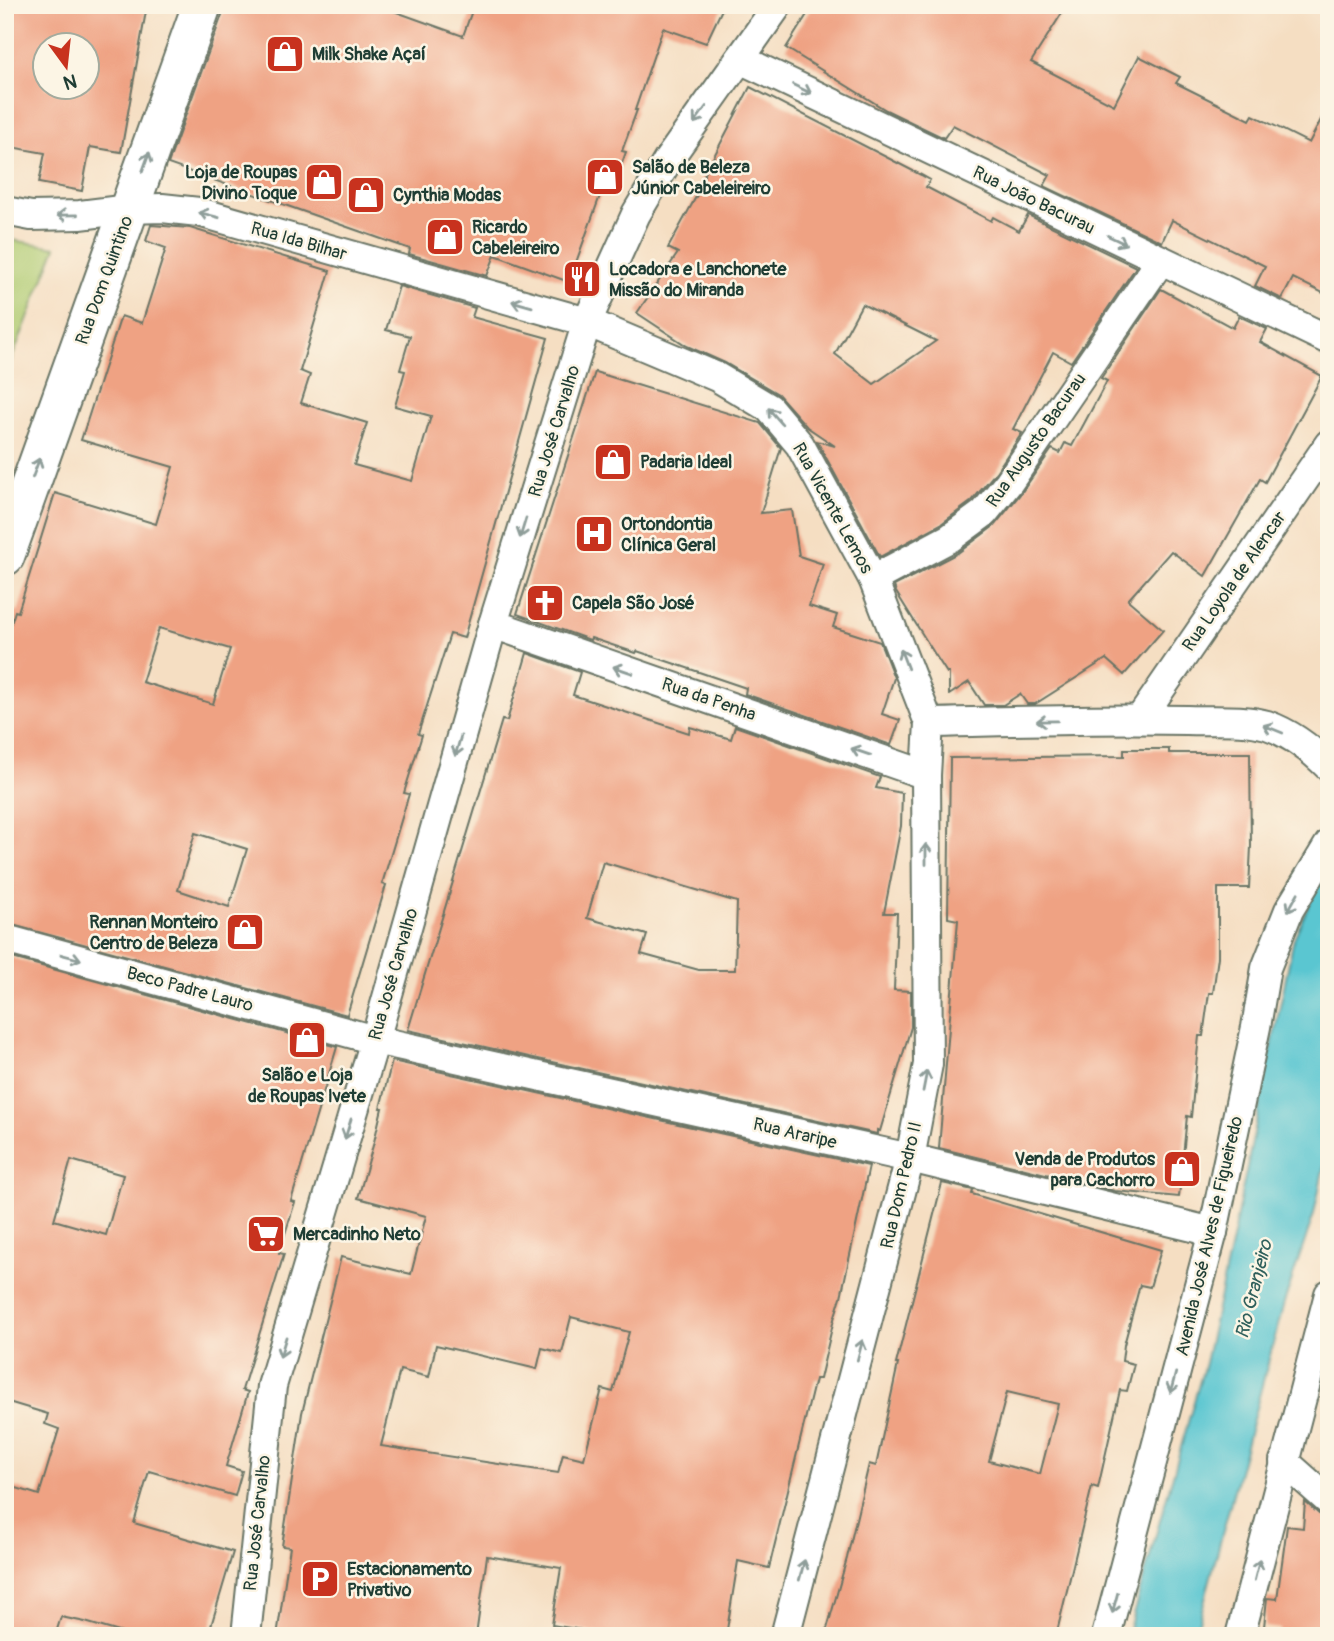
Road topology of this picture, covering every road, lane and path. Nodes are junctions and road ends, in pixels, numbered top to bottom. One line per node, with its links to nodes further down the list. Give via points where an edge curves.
1 (202, 5): 4 (main road, Rua Dom Quintino, one-way to 1)
2 (778, 5): 3 (street, Rua José Carvalho)
3 (740, 59): 6 (street, Rua João Bacurau, one-way to 6); 7 (street, Rua José Carvalho, one-way to 7, via 668,160 636,214)
4 (129, 209): 5 (street, Rua Ida Bilhar, one-way to 5, via 31,216); 7 (street, Rua Ida Bilhar, one-way to 4, via 199,212); 10 (main road, Rua Dom Quintino, one-way to 4)
5 (5, 211)
6 (1161, 260): 8 (street, Rua João Bacurau); 11 (street, Rua Augusto Bacurau, via 984,513 950,538)
7 (587, 323): 11 (street, Rua Vicente Lemos, one-way to 7, via 800,445 769,408 718,377); 12 (street, Rua José Carvalho, one-way to 12)
8 (1329, 340)
9 (1329, 444): 13 (street, Rua Loyola de Alencar)
10 (5, 556)
11 (873, 579): 14 (street, Rua Vicente Lemos, one-way to 11)
12 (493, 624): 16 (street, Rua da Penha, one-way to 12); 19 (street, Rua José Carvalho, one-way to 19)
13 (1140, 719): 14 (street, one-way to 14); 15 (street, one-way to 13, via 1292,737 1266,725)
14 (929, 723): 16 (street, Rua Dom Pedro II)
15 (1329, 767)
16 (926, 775): 20 (street, Rua Dom Pedro II, one-way to 16, via 928,1064)
17 (1329, 844): 21 (street, Avenida José Alves de Figueiredo, one-way to 21, via 1289,910 1266,968)
18 (5, 939): 19 (street, Beco Padre Lauro, one-way to 19)
19 (374, 1040): 20 (street, Rua Araripe); 25 (street, Rua José Carvalho, one-way to 25, via 272,1386)
20 (910, 1158): 21 (street, Rua Araripe); 26 (street, Rua Dom Pedro II, one-way to 20)
21 (1213, 1232): 27 (street, Avenida José Alves de Figueiredo, one-way to 27)
22 (1329, 1294): 23 (street)
23 (1284, 1461): 24 (street); 28 (street, one-way to 23)
24 (1329, 1501)
25 (246, 1636)
26 (785, 1636)
27 (1106, 1636)
28 (1240, 1636)

